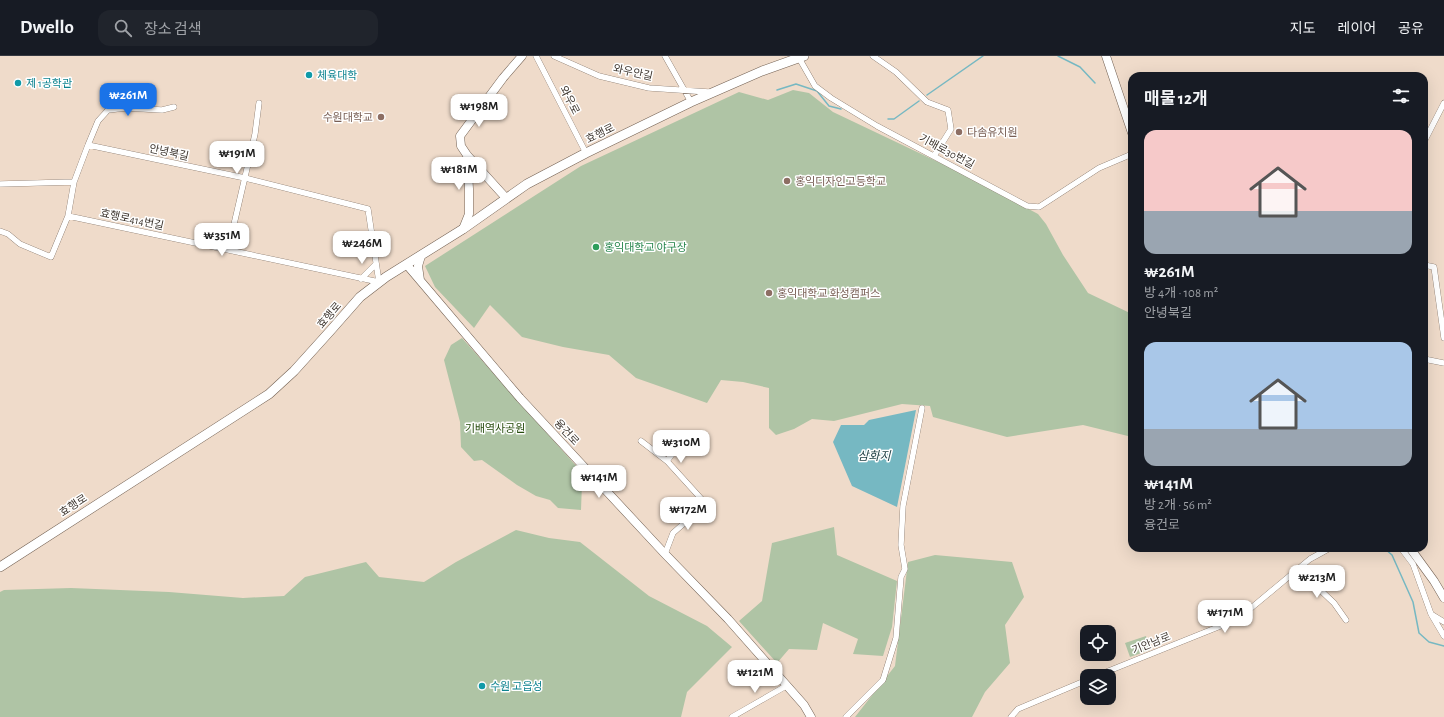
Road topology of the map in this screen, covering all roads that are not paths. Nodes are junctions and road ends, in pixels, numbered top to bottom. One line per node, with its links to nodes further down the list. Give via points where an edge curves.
1 (522, 56): 18 (street, via 460,136 460,146)
2 (536, 56): 17 (street, 와우로)
3 (554, 56): 8 (street, 와우안길, via 599,76 649,88)
4 (665, 56): 8 (street)
5 (873, 56): 19 (street, via 896,72 927,102 948,110 951,129)
6 (1106, 56): 14 (street)
7 (801, 57): 9 (main road, 효행로); 19 (street, 기배로30번길, via 815,86 831,98)
8 (684, 90): 9 (street, 와우안길); 10 (street)
9 (713, 92): 10 (main road, 효행로)
10 (691, 102): 17 (main road, 효행로)
11 (259, 103): 21 (street)
12 (1444, 103): 15 (street)
13 (174, 107): 16 (street, via 162,110 108,110 98,121)
14 (1128, 121)
15 (1428, 134)
16 (88, 145): 21 (street, 안녕북길); 22 (street)
17 (586, 153): 24 (main road, 효행로)
18 (467, 155): 24 (street); 26 (street, via 469,214)
19 (934, 156): 20 (street, 기배로30번길, via 1027,206 1039,207 1099,168)
20 (1128, 156)
21 (245, 178): 28 (street); 30 (street, 안녕북길, via 368,209)
22 (74, 182): 23 (street); 25 (street)
23 (0, 184)
24 (506, 198): 26 (main road, 효행로)
25 (68, 216): 27 (street, via 52,257 20,244); 28 (street, 효행로414번길)
26 (464, 229): 29 (main road, 효행로)
27 (0, 231)
28 (228, 250): 33 (street, 효행로414번길)
29 (421, 256): 31 (main road, 효행로); 34 (street, via 418,266)
30 (376, 264): 33 (street); 35 (street, 안녕북길)
31 (407, 265): 34 (street, 융건로); 35 (main road, 효행로)
32 (1428, 266): 36 (street, via 1434,267)
33 (361, 278): 35 (street, 효행로414번길)
34 (420, 281): 46 (street, 융건로, via 520,398)
35 (379, 282): 47 (main road, 효행로, via 360,297 294,371 269,394)
36 (1444, 338)
37 (1428, 360): 38 (street)
38 (1444, 363)
39 (922, 408): 59 (street, via 903,506 901,545 905,569 901,577 896,638 883,680)
40 (641, 441): 42 (street)
41 (681, 442): 42 (street)
42 (667, 461): 46 (street, via 706,504 673,533)
43 (1323, 552): 48 (street, 기안남로)
44 (1404, 552): 50 (street, via 1413,564)
45 (1413, 552): 49 (street)
46 (665, 554): 56 (street, 융건로, via 728,619)
47 (0, 567)
48 (1298, 569): 51 (street, via 1334,603); 54 (street, 기안남로, via 1238,619)
49 (1444, 598)
50 (1431, 614): 52 (street); 53 (street)
51 (1346, 620)
52 (1444, 622)
53 (1444, 636)
54 (1113, 669)
55 (1080, 683): 60 (street, via 1018,709)
56 (786, 686): 57 (street); 58 (street, 융건로, via 804,705)
57 (732, 717)
58 (811, 717)
59 (846, 717)
60 (1011, 717)

